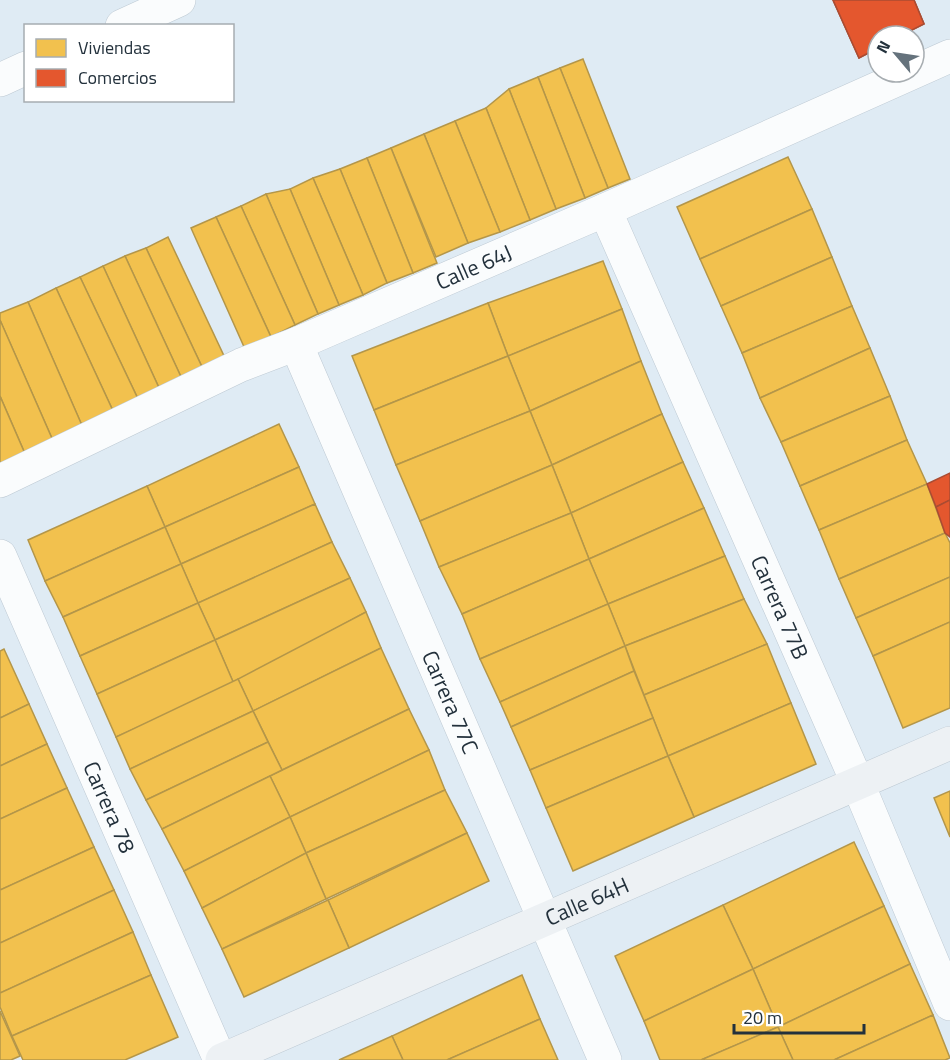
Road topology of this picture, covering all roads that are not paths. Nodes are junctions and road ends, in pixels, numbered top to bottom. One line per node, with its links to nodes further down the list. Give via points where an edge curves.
1 (178, 0): 2 (street)
2 (126, 24)
3 (950, 56): 6 (street, Calle 64J)
4 (24, 69): 5 (street)
5 (0, 80)
6 (605, 210): 7 (street, Calle 64J); 11 (street, Carrera 77B)
7 (296, 344): 8 (street, Calle 64J, via 241,365); 12 (street, Carrera 77C)
8 (0, 481)
9 (0, 556): 14 (street, Carrera 78)
10 (950, 743): 11 (street, Calle 64H)
11 (858, 783): 12 (street, Calle 64H); 13 (street, Carrera 77B)
12 (544, 920): 14 (street, Calle 64H); 15 (street, Carrera 77C)
13 (950, 1004)
14 (221, 1060)
15 (604, 1060)

